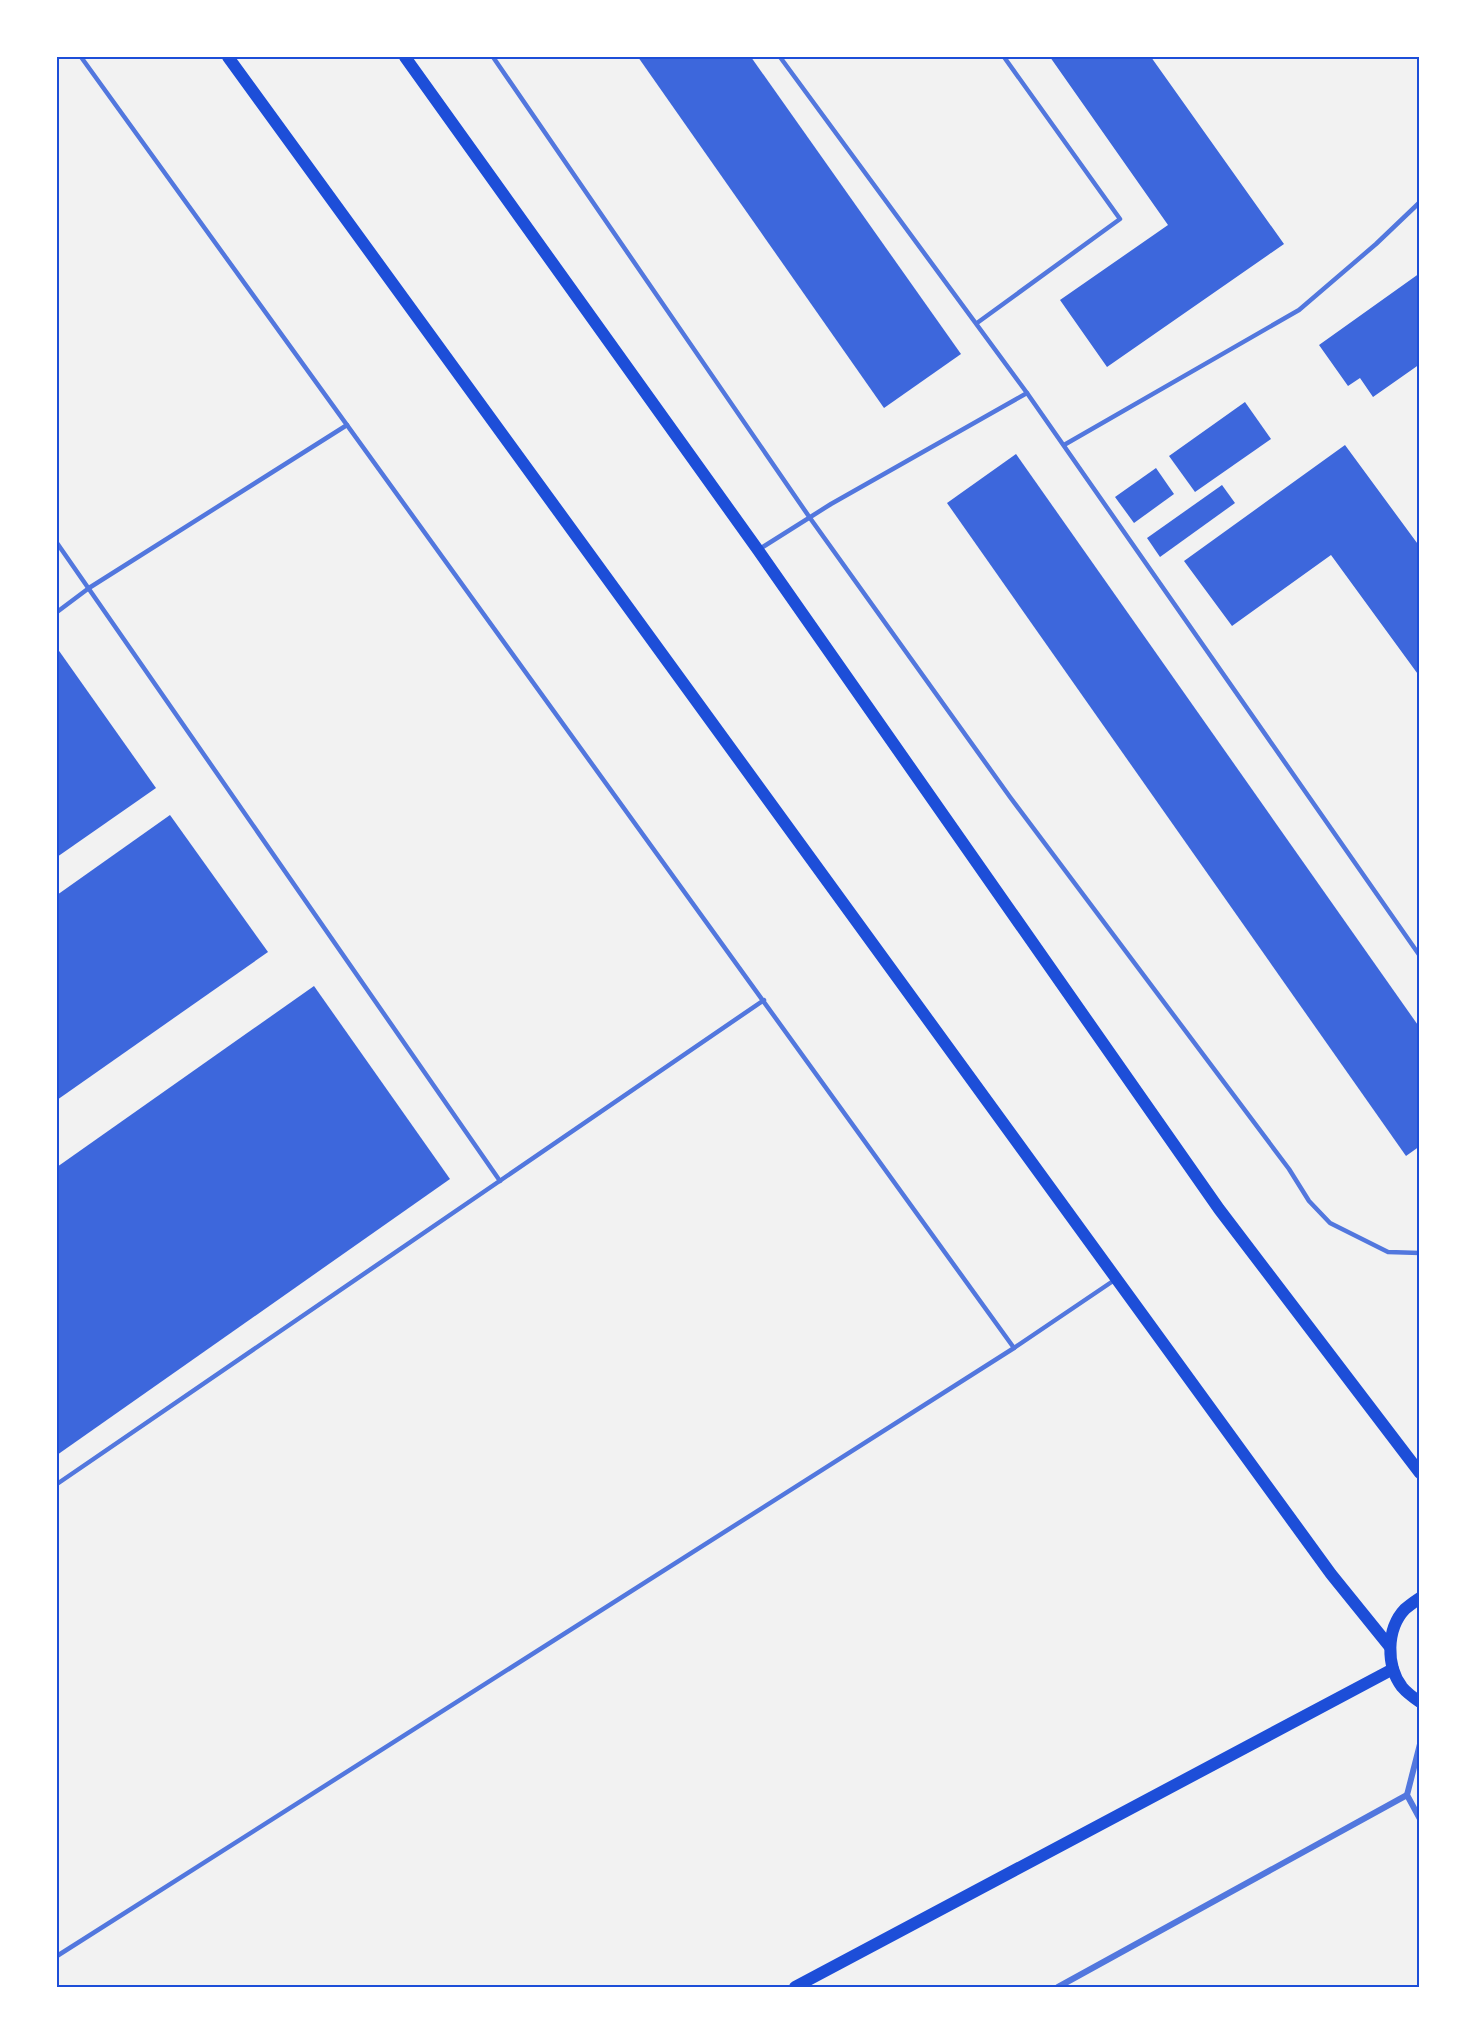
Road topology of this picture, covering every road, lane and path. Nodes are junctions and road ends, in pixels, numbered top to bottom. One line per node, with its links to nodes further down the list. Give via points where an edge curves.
1 (81, 57): 10 (lane)
2 (228, 57): 21 (main road)
3 (405, 57): 14 (main road)
4 (494, 57): 12 (lane)
5 (780, 57): 8 (lane)
6 (1004, 57): 8 (lane, via 1120,219)
7 (1420, 202): 11 (lane, via 1299,310)
8 (977, 323): 9 (lane)
9 (1027, 393): 11 (lane); 12 (lane)
10 (347, 425): 15 (lane); 18 (lane)
11 (1064, 445): 17 (lane)
12 (810, 518): 14 (lane); 20 (lane, via 1010,797 1309,1201 1330,1223 1388,1252)
13 (57, 543): 15 (lane)
14 (758, 550): 23 (main road, via 1219,1209)
15 (89, 588): 16 (lane); 19 (lane)
16 (57, 612)
17 (1420, 956)
18 (764, 1000): 19 (lane); 22 (lane)
19 (500, 1180): 24 (lane)
20 (1420, 1253)
21 (1117, 1278): 22 (lane); 26 (main road, via 1331,1574)
22 (1014, 1348): 32 (lane)
23 (1420, 1473)
24 (57, 1484)
25 (1420, 1598): 26 (main road, via 1404,1610 1395,1625)
26 (1390, 1647): 27 (main road)
27 (1393, 1669): 28 (main road, via 1402,1687); 33 (main road)
28 (1420, 1702)
29 (1420, 1744): 30 (street)
30 (1407, 1795): 31 (street); 34 (street)
31 (1420, 1819)
32 (57, 1956)
33 (795, 1987)
34 (1058, 1987)

